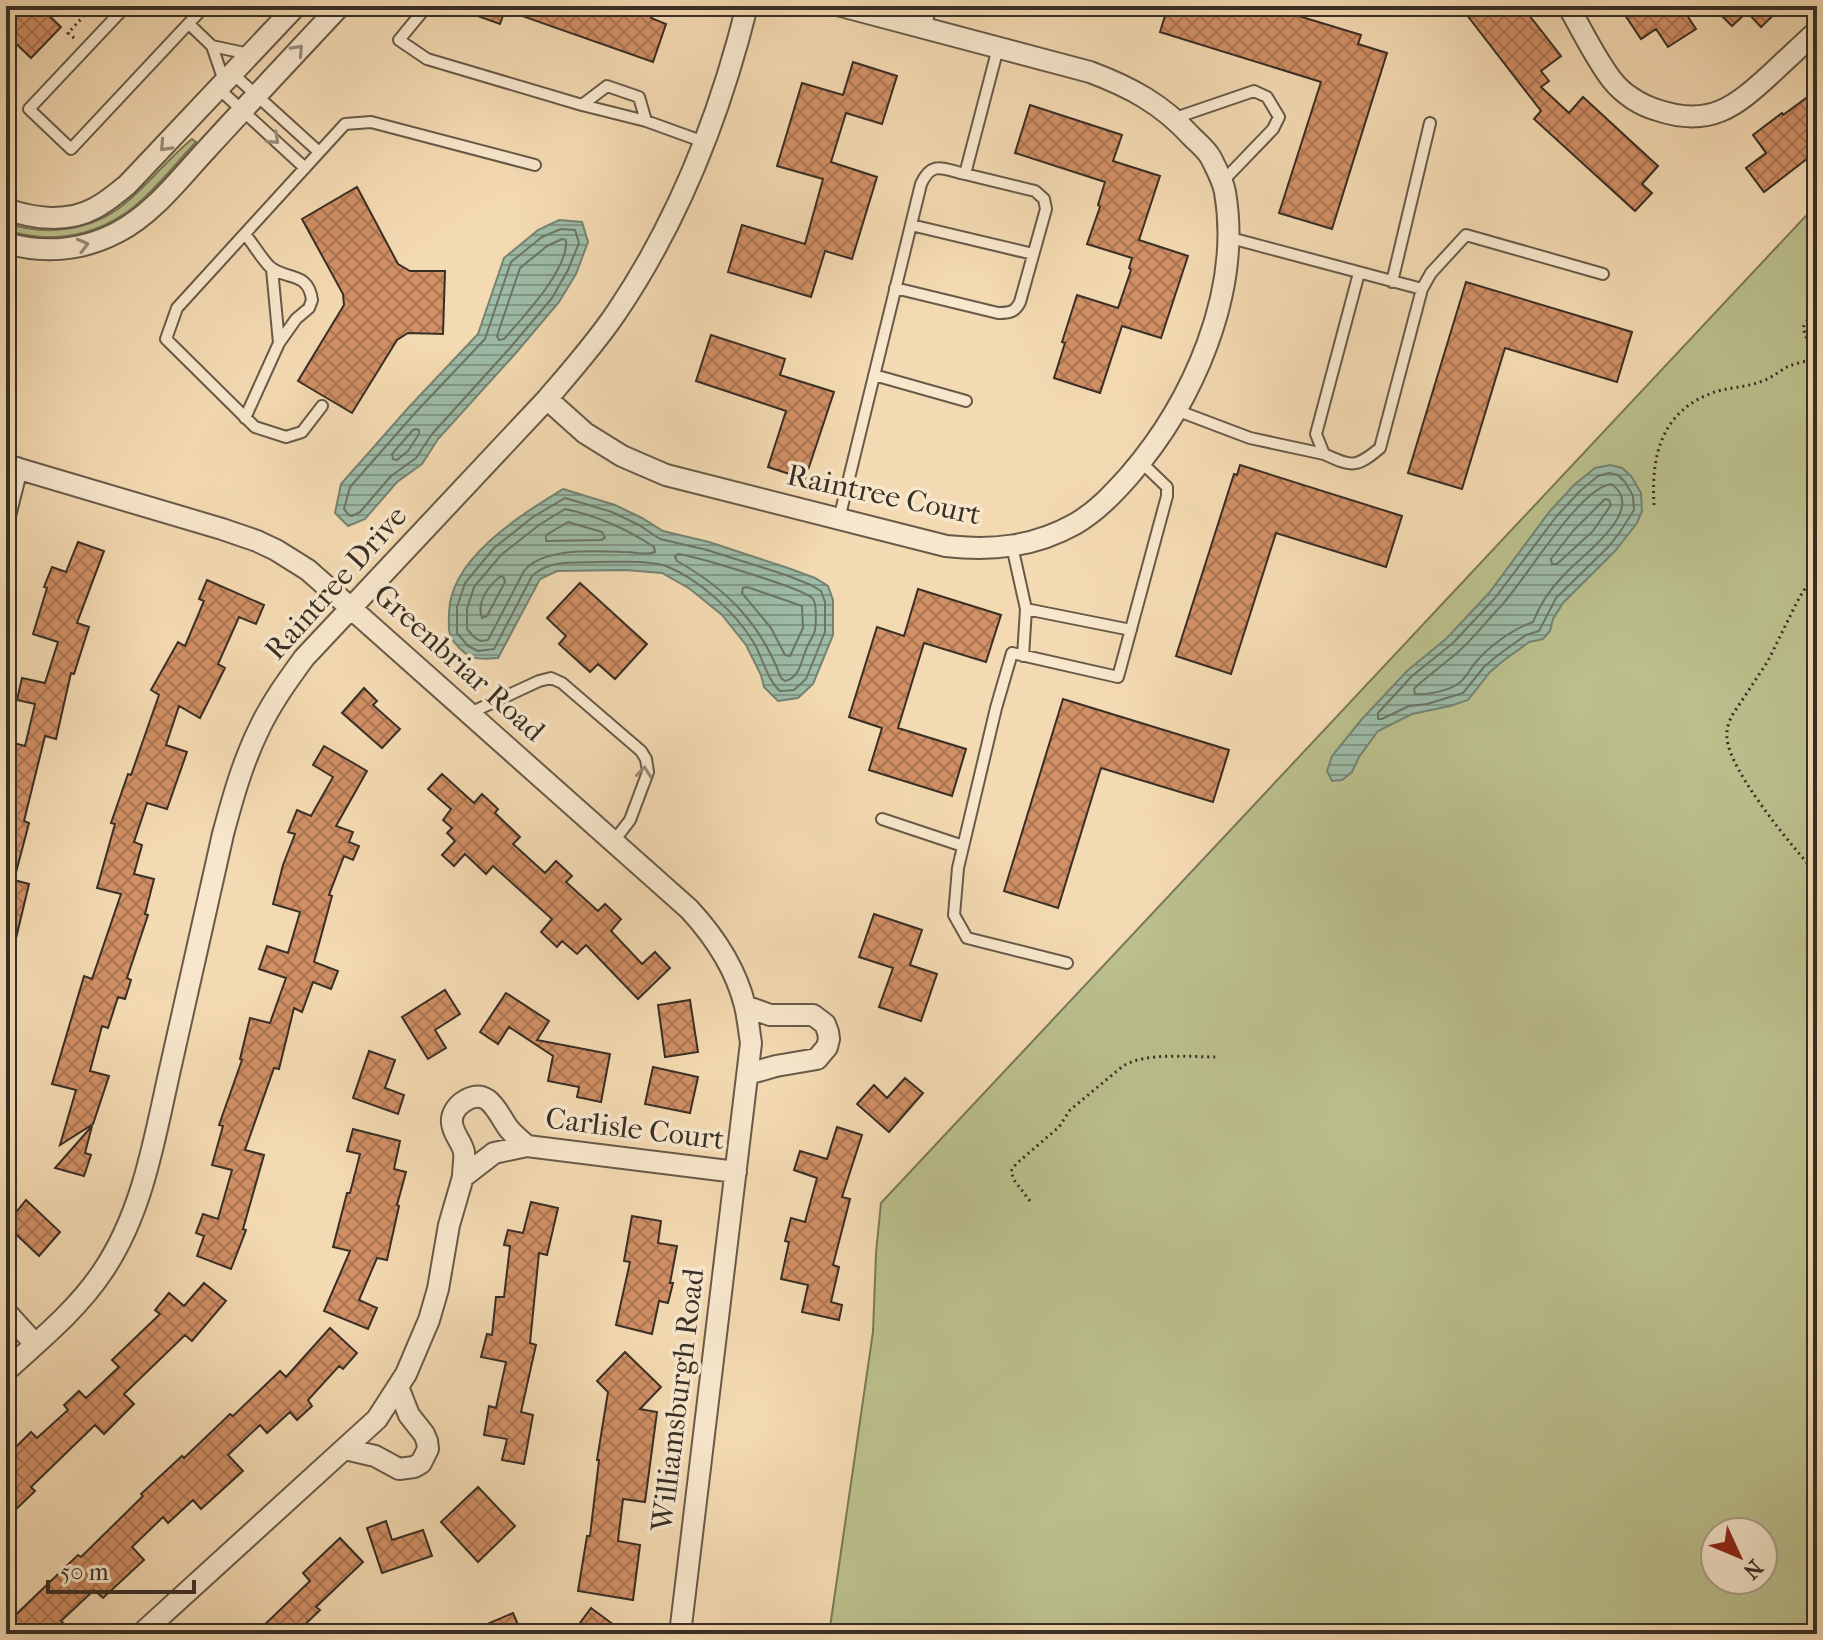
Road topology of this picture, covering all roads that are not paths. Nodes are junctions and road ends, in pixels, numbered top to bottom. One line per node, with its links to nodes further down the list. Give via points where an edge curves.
1 (126, 6): 10 (lane, via 29,109 71,149)
2 (205, 6): 10 (lane)
3 (296, 6): 15 (street)
4 (340, 6): 17 (street, one-way to 4)
5 (427, 6): 18 (lane, via 399,40 427,59)
6 (747, 6): 23 (street, Raintree Drive)
7 (841, 6): 11 (street, Raintree Court)
8 (931, 6): 11 (lane)
9 (1568, 6): 12 (street, via 1621,90 1647,107 1691,117 1726,109 1744,98)
10 (189, 24): 13 (lane)
11 (925, 28): 14 (street, Raintree Court)
12 (1817, 31)
13 (212, 46): 15 (lane); 16 (lane)
14 (998, 48): 20 (street, Raintree Court, via 1120,83); 27 (lane)
15 (251, 55): 16 (street)
16 (226, 82): 17 (lane); 19 (lane); 29 (street, one-way to 29, via 127,185 92,210 37,218)
17 (257, 95): 19 (street); 24 (lane)
18 (582, 105): 21 (lane); 21 (lane, via 607,86 639,97)
19 (242, 111): 26 (lane, one-way to 26); 33 (street, one-way to 19, via 46,251 117,233 152,207)
20 (1175, 118): 28 (street, Raintree Court, via 1210,155); 28 (lane, via 1254,91 1267,97 1279,117 1273,129)
21 (646, 121): 23 (lane)
22 (1430, 123): 38 (lane)
23 (704, 142): 43 (street, Raintree Drive, via 637,282)
24 (319, 152): 25 (lane, via 345,124 371,122); 26 (lane)
25 (535, 165)
26 (305, 168): 31 (lane)
27 (965, 174): 30 (lane, via 940,168 926,173); 34 (lane, via 1040,194 1046,209)
28 (1222, 182): 32 (street, Raintree Court)
29 (6, 209)
30 (911, 225): 34 (lane); 39 (lane)
31 (245, 234): 35 (lane); 47 (lane, via 177,308 166,339)
32 (1227, 237): 36 (lane); 46 (street, Raintree Court, via 1212,331)
33 (6, 243)
34 (1033, 254): 39 (lane, via 1020,302 1007,313)
35 (272, 269): 41 (lane); 41 (lane, via 307,284 312,300)
36 (1359, 273): 38 (lane); 48 (lane, via 1316,434)
37 (1603, 274): 40 (lane, via 1466,235)
38 (1392, 282): 40 (lane)
39 (895, 288): 42 (lane)
40 (1422, 289): 48 (lane, via 1380,448 1364,461 1346,463)
41 (279, 343): 47 (lane)
42 (874, 375): 44 (lane); 52 (lane)
43 (547, 399): 52 (street, Raintree Court, via 585,433 652,470); 54 (street, Raintree Drive)
44 (966, 401)
45 (322, 406): 47 (lane, via 302,432 286,437)
46 (1176, 410): 48 (lane, via 1250,438); 49 (street, Raintree Court)
47 (245, 418)
48 (1324, 454)
49 (1141, 462): 53 (street, Raintree Court, via 1099,507 1075,524); 56 (lane, via 1167,487 1167,496)
50 (12, 467): 51 (street); 54 (street, Greenbriar Road, via 257,541 308,570)
51 (6, 512)
52 (839, 519): 53 (street, Raintree Court, via 946,546)
53 (1012, 546): 55 (lane)
54 (351, 607): 58 (street, Greenbriar Road); 69 (street, Raintree Drive, via 281,691 245,760 223,834 152,1150 128,1225 85,1295)
55 (1026, 609): 56 (lane); 57 (lane)
56 (1131, 630): 57 (lane, via 1118,677)
57 (1023, 656): 61 (lane, via 1012,653)
58 (470, 713): 60 (street, Greenbriar Road); 60 (lane, one-way to 58, via 630,820 648,772 641,751 551,678)
59 (882, 819): 61 (lane)
60 (614, 841): 63 (street, Greenbriar Road, via 708,929)
61 (963, 846): 62 (lane, via 954,915 967,938)
62 (1067, 963)
63 (745, 1006): 64 (street, Greenbriar Road, via 751,1043); 64 (street, via 770,1015 813,1015 825,1024 829,1039 817,1059)
64 (748, 1074): 66 (street, Greenbriar Road)
65 (527, 1146): 66 (street, Carlisle Court); 67 (street, Carlisle Court, via 494,1153); 67 (street, Carlisle Court, via 491,1102 467,1100 452,1118 464,1151)
66 (736, 1172): 74 (street, Williamsburgh Road)
67 (463, 1177): 71 (street, Carlisle Court, via 432,1310)
68 (6, 1312): 69 (street)
69 (35, 1344): 70 (street, Raintree Drive)
70 (6, 1371)
71 (398, 1387): 72 (street, Carlisle Court, via 377,1419); 72 (street, via 427,1441 421,1463 399,1469)
72 (345, 1449): 73 (street, Carlisle Court)
73 (141, 1634)
74 (680, 1634)

